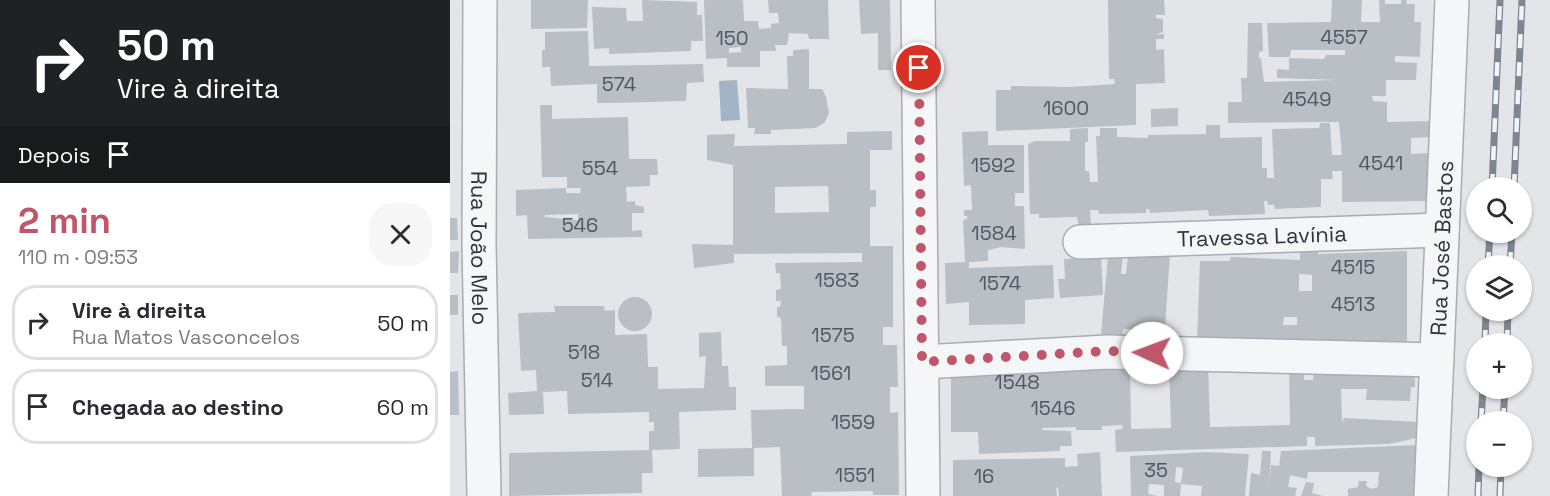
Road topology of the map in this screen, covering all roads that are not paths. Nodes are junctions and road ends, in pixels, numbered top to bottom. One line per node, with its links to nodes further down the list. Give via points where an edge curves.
1 (480, 0): 8 (street, Rua João Melo)
2 (918, 0): 7 (street)
3 (1452, 0): 4 (street, Rua José Bastos)
4 (1442, 230): 5 (street, Travessa Lavínia); 6 (street, Rua José Bastos)
5 (1080, 242)
6 (1437, 360): 7 (street, via 1107,351); 10 (street, Rua José Bastos)
7 (922, 362): 9 (street)
8 (484, 496)
9 (923, 496)
10 (1431, 496)

